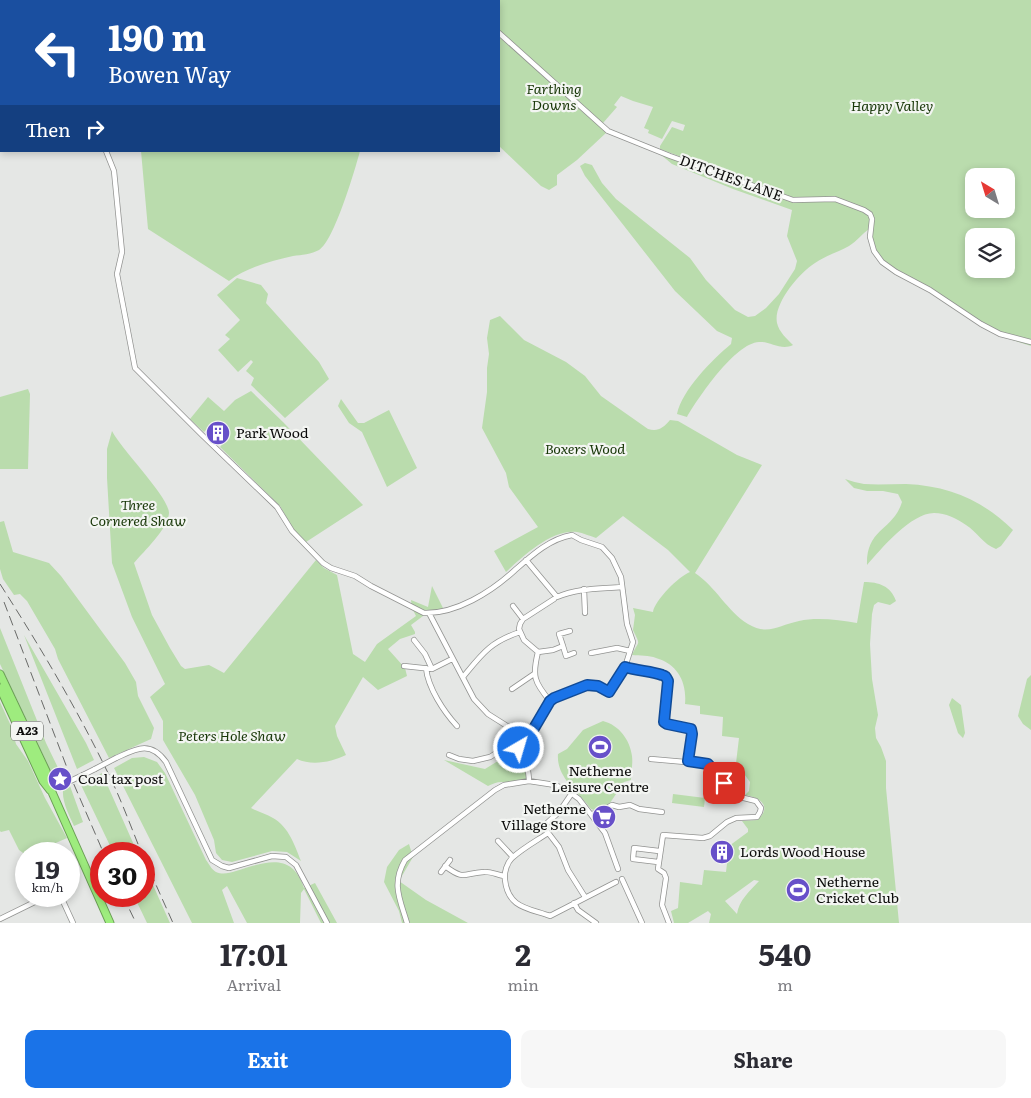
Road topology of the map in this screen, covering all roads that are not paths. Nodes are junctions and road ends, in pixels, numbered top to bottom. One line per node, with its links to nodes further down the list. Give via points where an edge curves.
1 (500, 34): 3 (street, DITCHES LANE, via 608,131 793,200 835,199 864,210 870,214 870,237 882,262 981,324 1000,334)
2 (106, 152): 9 (street, via 114,171 122,252 117,274 135,368 277,507 292,531 323,563)
3 (1031, 342)
4 (526, 560): 5 (street, via 562,537 572,535 602,547 619,570); 6 (street, via 557,597); 9 (street, via 477,597 453,608)
5 (622, 588): 6 (street); 16 (street, via 633,642)
6 (584, 590): 10 (street)
7 (554, 598): 11 (street)
8 (513, 606): 11 (street)
9 (429, 613): 20 (street)
10 (585, 613)
11 (523, 619): 13 (street)
12 (570, 630): 15 (street, via 559,634)
13 (520, 632): 17 (street); 26 (street, via 489,648)
14 (414, 640): 23 (street, via 425,654)
15 (563, 646): 17 (street); 19 (street, via 566,656)
16 (630, 651): 18 (street, via 617,648); 22 (street)
17 (538, 652): 25 (street)
18 (591, 652)
19 (574, 653)
20 (452, 659): 23 (street); 26 (street)
21 (404, 666): 23 (street)
22 (625, 667): 29 (street, via 609,692 587,685); 35 (street, via 666,677 664,720 667,724 691,729)
23 (429, 669): 30 (street, via 429,679 441,706)
24 (0, 674): 37 (highway, A23, via 47,774)
25 (534, 674): 28 (street); 29 (street, via 538,686)
26 (463, 678): 31 (street, via 481,708)
27 (0, 688): 37 (highway, A23, via 43,780)
28 (512, 689)
29 (550, 701): 31 (street)
30 (456, 726)
31 (528, 737): 32 (street)
32 (523, 747): 33 (street, via 503,749 490,757 473,761); 36 (street)
33 (449, 755)
34 (651, 759): 35 (street)
35 (688, 761): 43 (street, via 708,764 733,793 756,800 760,812 756,817 727,822 703,838 665,834)
36 (529, 781): 38 (street, via 555,785); 61 (street, via 494,790 405,860 399,870 397,890)
37 (51, 790): 59 (highway, A23); 60 (street, bridge, via 137,748 152,749 166,762 212,860 229,868 272,856 286,857 296,865)
38 (572, 793): 40 (street); 41 (street, via 559,812 546,823)
39 (662, 812): 40 (street, via 612,805)
40 (592, 814): 48 (street, via 605,833)
41 (548, 833): 44 (street); 53 (street)
42 (498, 841): 44 (street)
43 (659, 851): 46 (street); 46 (street, via 634,848 633,859)
44 (513, 857): 50 (street)
45 (450, 860): 47 (street)
46 (658, 862): 64 (street, via 658,869 666,878 662,904)
47 (445, 866): 49 (street); 50 (street, via 461,876 486,871)
48 (618, 869)
49 (440, 872)
50 (504, 876): 54 (street, via 511,899 550,918)
51 (622, 879): 63 (street)
52 (616, 882): 53 (street)
53 (585, 897): 54 (street)
54 (574, 903): 62 (street)
55 (25, 907): 57 (street)
56 (66, 907): 58 (street)
57 (0, 919)
58 (73, 923)
59 (110, 923)
60 (327, 923)
61 (407, 923)
62 (596, 923)
63 (642, 923)
64 (669, 923)

